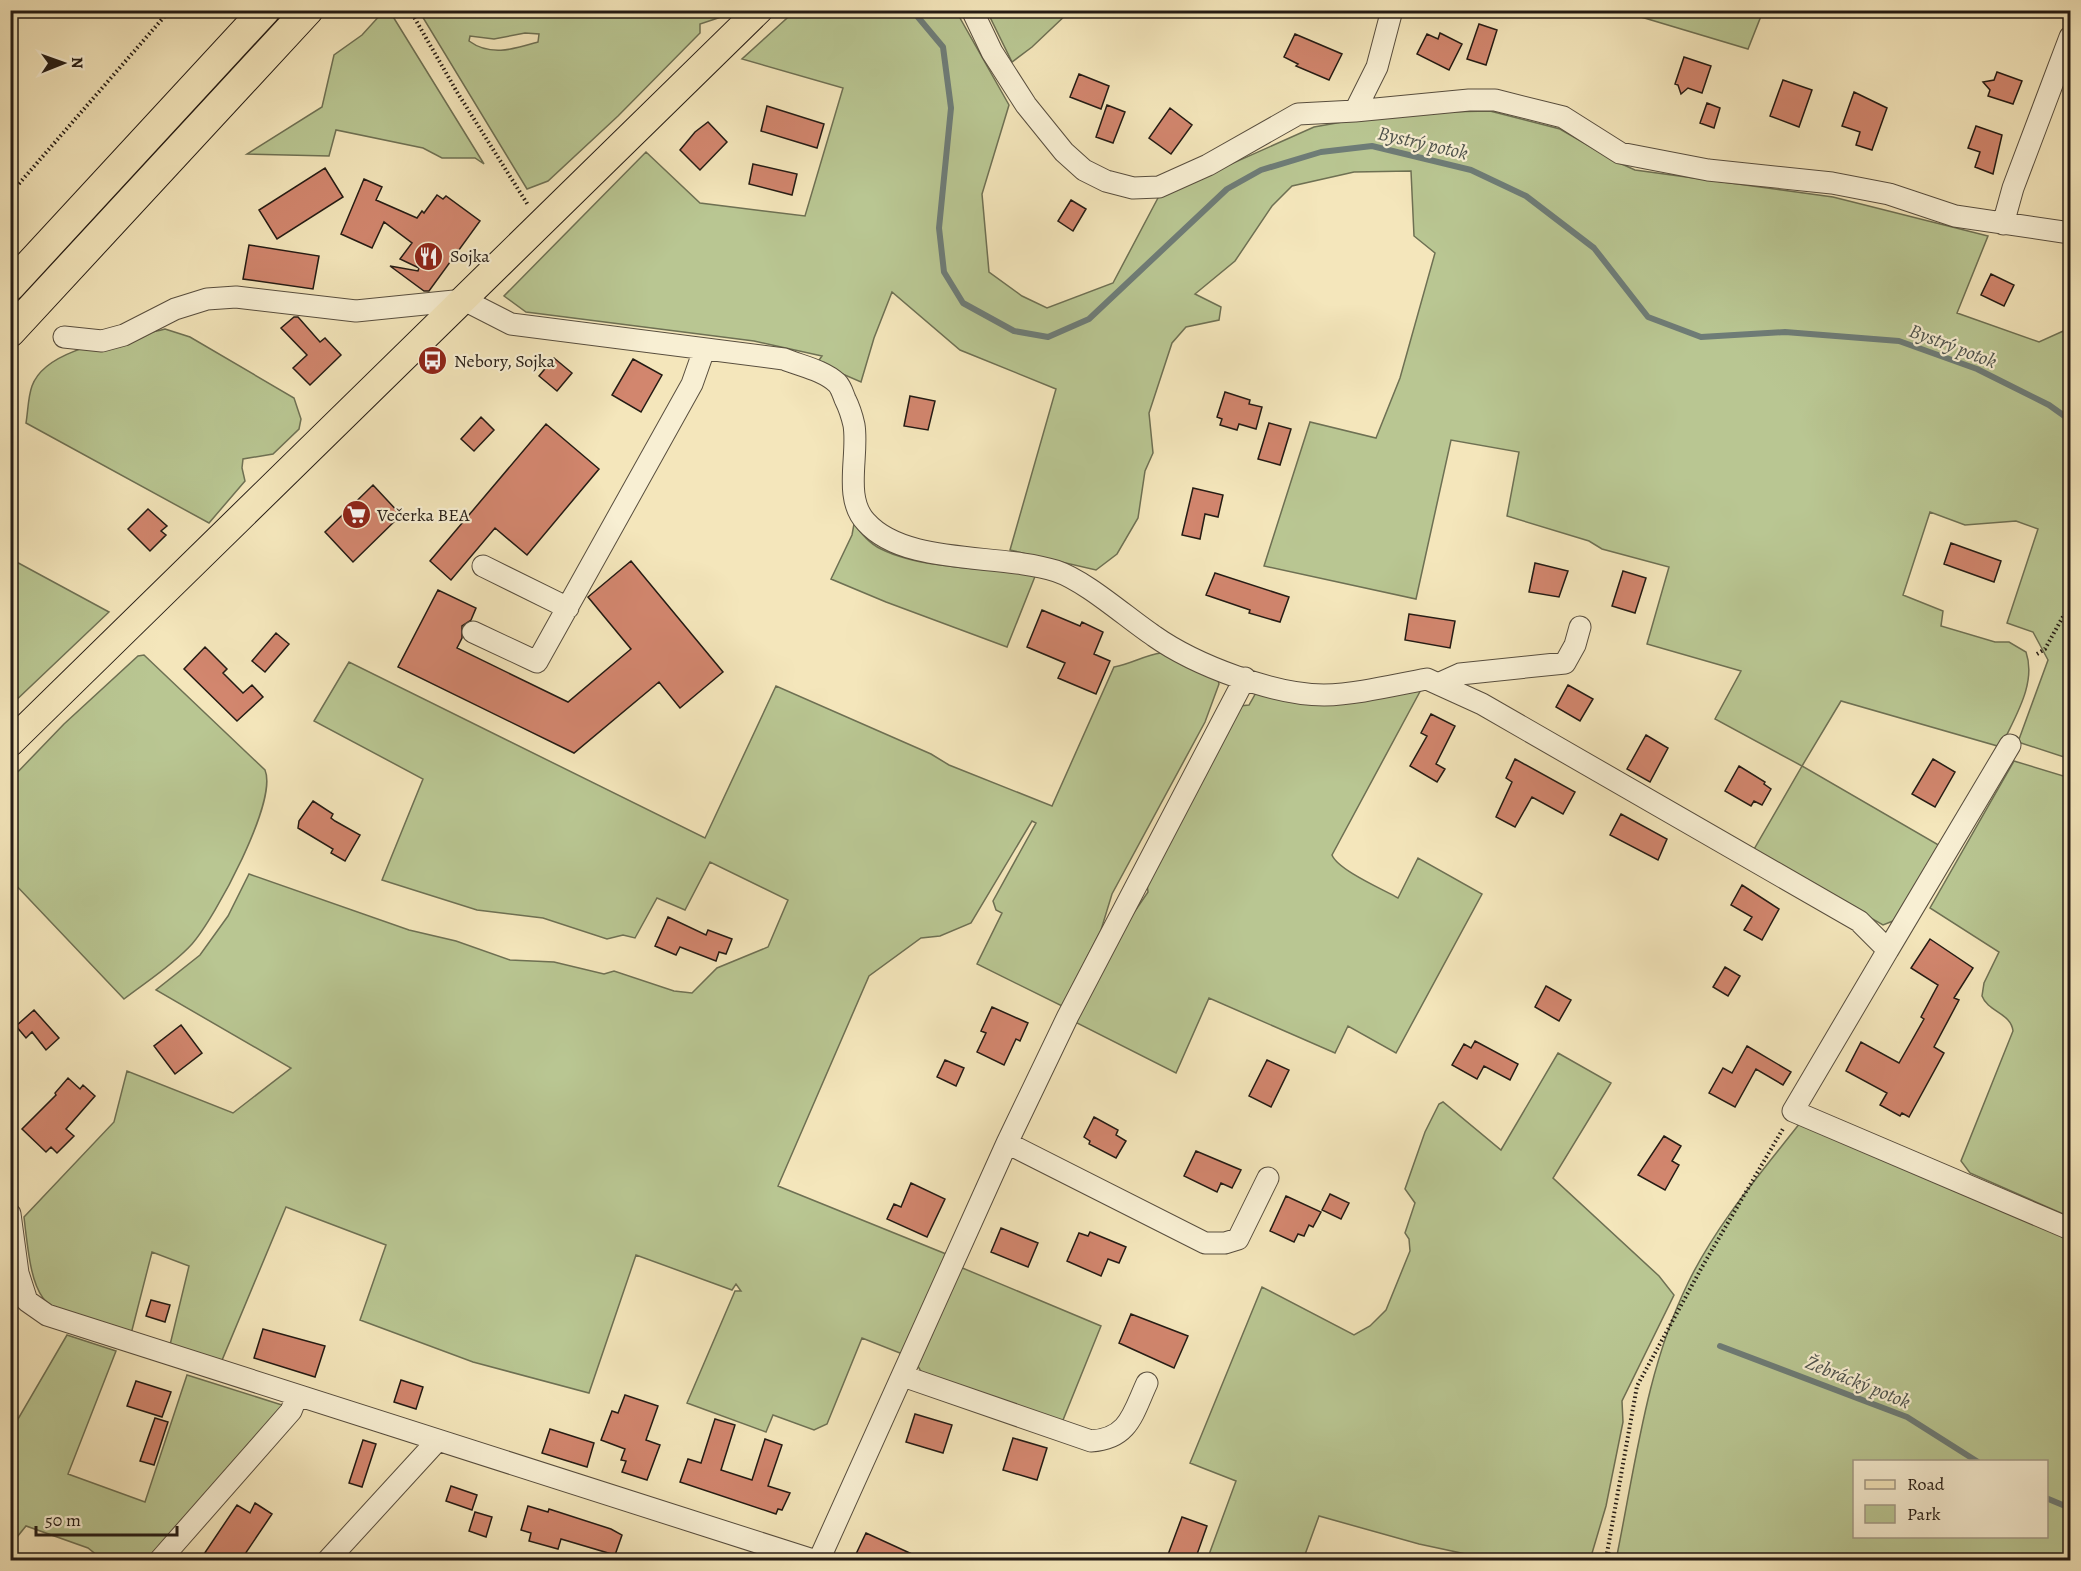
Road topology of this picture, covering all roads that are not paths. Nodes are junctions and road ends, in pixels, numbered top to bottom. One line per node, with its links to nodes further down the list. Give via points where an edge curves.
1 (265, 10): 10 (highway)
2 (308, 10): 12 (highway)
3 (759, 10): 11 (main road)
4 (972, 10): 7 (street, via 992,52 1026,105 1064,152 1084,170 1106,181 1133,188 1159,186 1208,165 1298,114)
5 (1392, 10): 7 (street, via 1377,67)
6 (2070, 37): 8 (street)
7 (1356, 111): 8 (street, via 1495,100 1563,117 1620,153 1708,170 1832,183 1889,195 1955,216)
8 (2003, 224): 9 (street)
9 (2070, 233)
10 (10, 286)
11 (464, 300): 13 (street, via 356,311 237,297 207,299 102,341); 14 (street, via 511,324); 21 (main road)
12 (10, 332)
13 (64, 337)
14 (704, 350): 16 (street, via 692,384); 19 (street, via 783,359 818,371 839,384 854,425 855,498 864,521 883,537 899,546 922,551 1025,563 1060,572 1156,638 1196,660)
15 (483, 566): 16 (street)
16 (568, 608): 18 (street, via 537,662)
17 (1580, 627): 20 (street, via 1565,663 1460,674)
18 (473, 632)
19 (1245, 678): 20 (street, via 1285,690 1323,695 1427,679); 24 (street, via 1068,1016)
20 (1440, 683): 23 (street, via 1850,915)
21 (10, 743)
22 (2010, 745): 23 (street)
23 (1888, 950): 27 (street, via 1793,1111)
24 (1007, 1143): 25 (street, via 1205,1243 1238,1239); 28 (street)
25 (1268, 1178)
26 (10, 1214): 30 (street, via 18,1273 27,1301 47,1315)
27 (2070, 1229)
28 (903, 1376): 29 (street, via 1091,1441 1110,1440 1126,1426); 35 (street)
29 (1147, 1383)
30 (297, 1396): 31 (street); 32 (street, via 291,1411)
31 (437, 1441): 33 (street); 34 (street)
32 (160, 1560)
33 (328, 1560)
34 (813, 1560)
35 (819, 1560)

